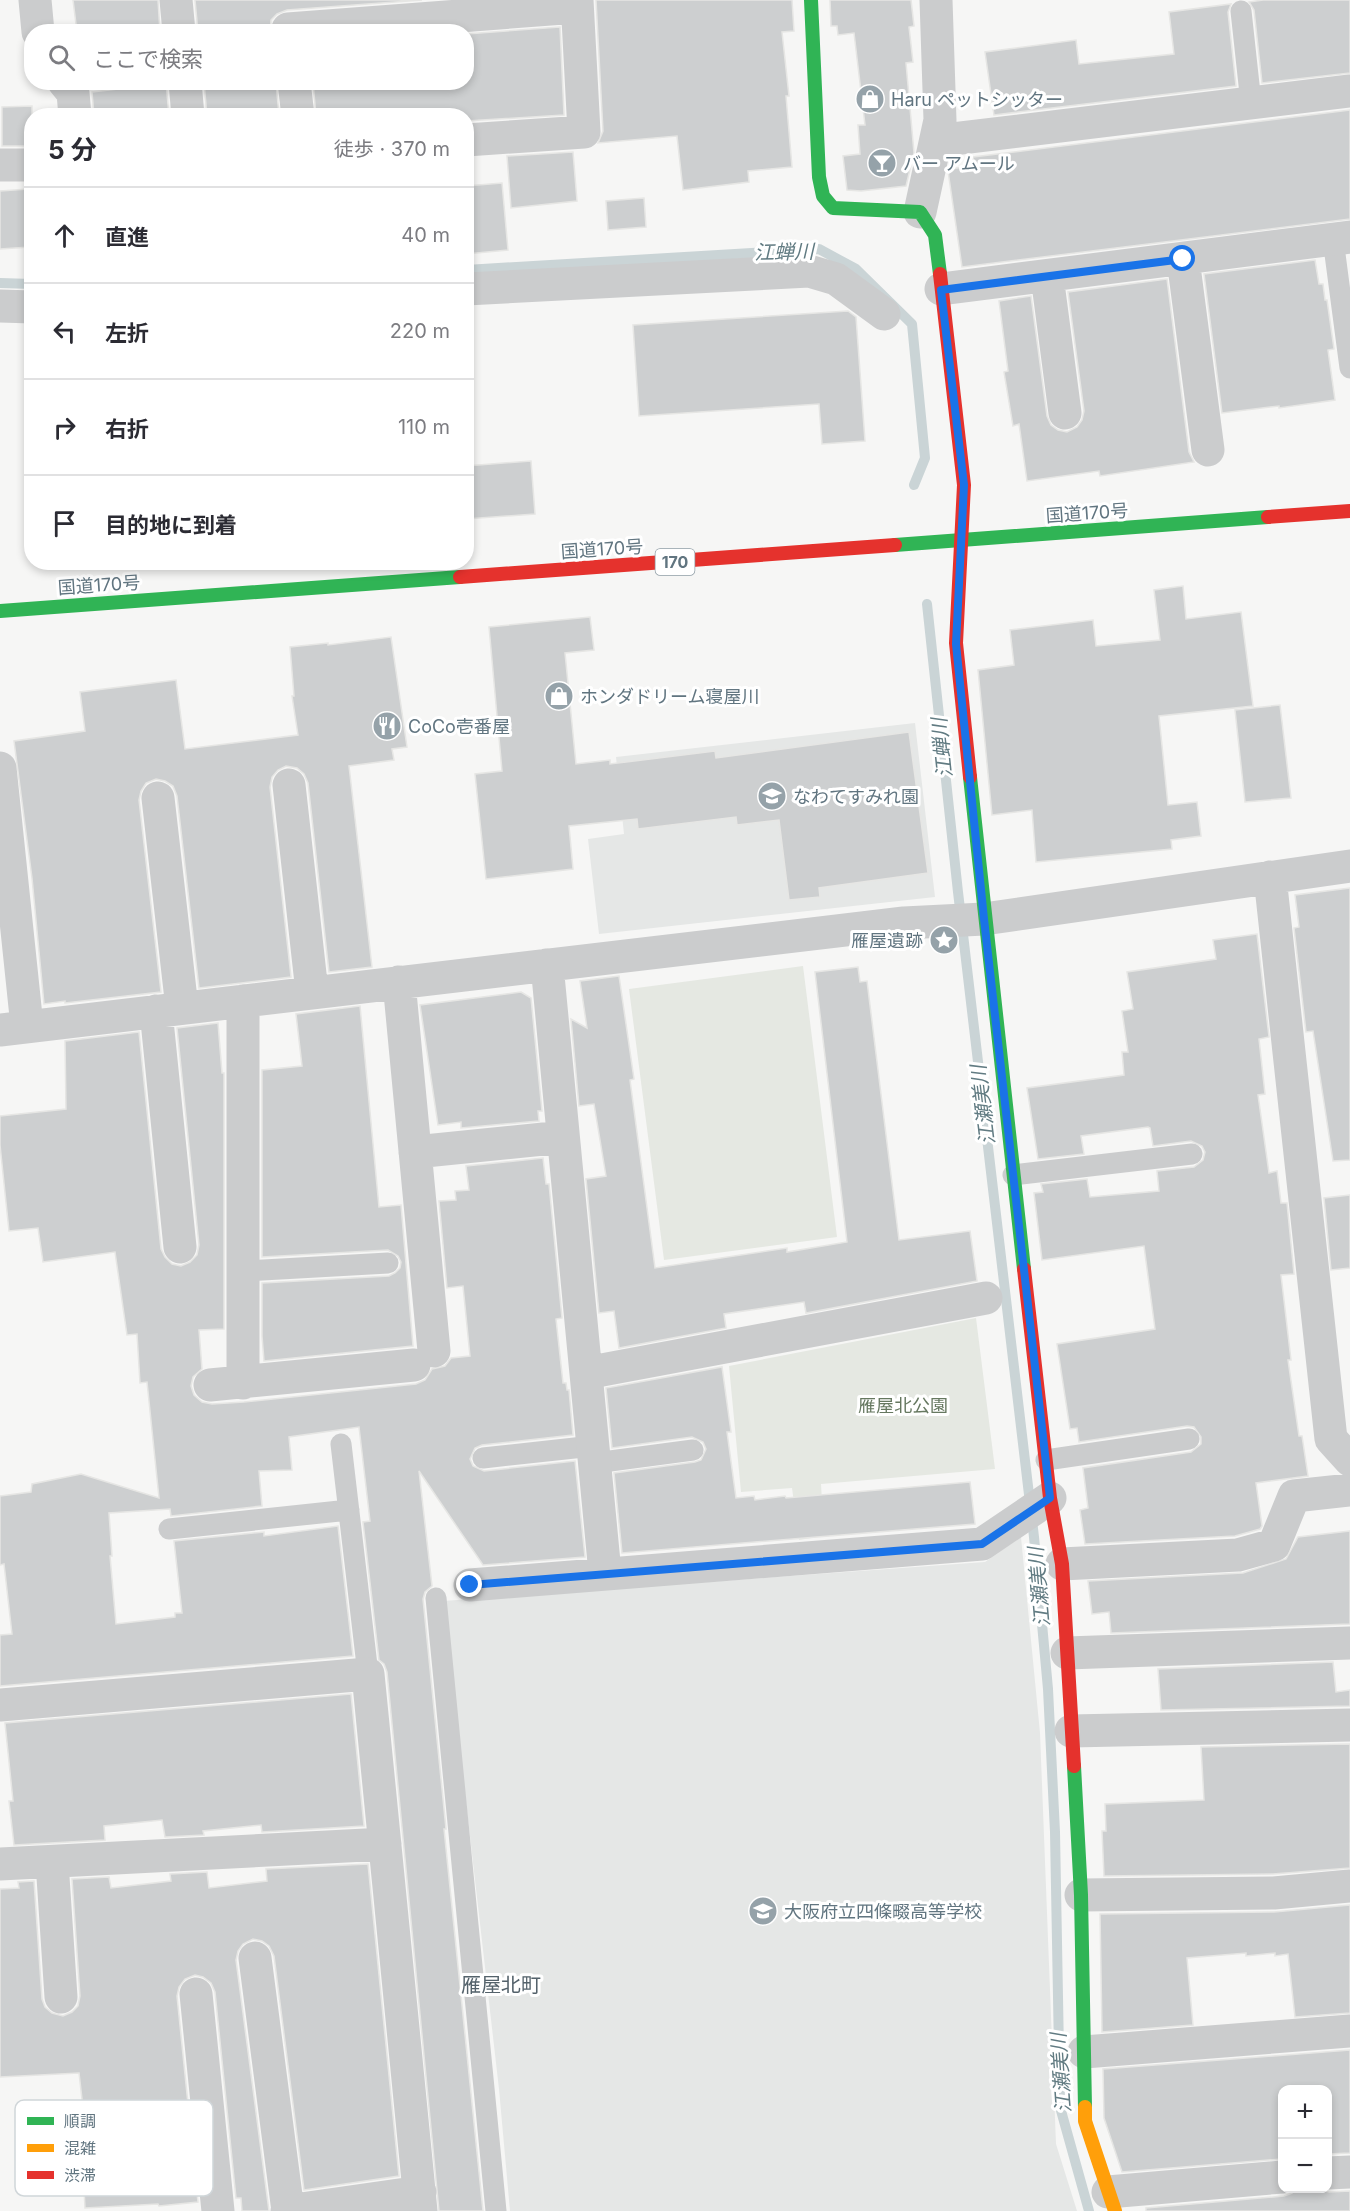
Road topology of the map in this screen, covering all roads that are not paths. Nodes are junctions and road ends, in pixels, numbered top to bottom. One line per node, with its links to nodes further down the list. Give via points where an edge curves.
1 (35, 0): 8 (street)
2 (176, 0): 9 (street)
3 (811, 0): 22 (main road, via 823,196 832,208)
4 (936, 0): 19 (street, via 940,120)
5 (577, 3): 7 (street); 18 (street, via 584,132)
6 (1241, 11): 14 (lane)
7 (287, 20)
8 (37, 24)
9 (178, 24)
10 (71, 90): 15 (street)
11 (186, 90): 16 (street)
12 (295, 90): 17 (street)
13 (1350, 91): 14 (street)
14 (1251, 103): 19 (street)
15 (74, 108)
16 (187, 108)
17 (297, 108)
18 (474, 139)
19 (936, 141): 22 (street)
20 (0, 165): 21 (street)
21 (24, 165)
22 (920, 212): 27 (main road, via 935,235)
23 (1342, 238): 24 (street); 31 (lane)
24 (1183, 259): 25 (street); 33 (street)
25 (1047, 276): 27 (street); 32 (street)
26 (474, 289): 30 (street, via 809,271 836,279)
27 (941, 290): 35 (main road, via 964,485)
28 (0, 306): 29 (street)
29 (24, 307)
30 (884, 314)
31 (1350, 368)
32 (1065, 412)
33 (1208, 450)
34 (1350, 511): 35 (main road, 国道170号 / 170)
35 (962, 541): 36 (main road, 国道170号 / 170); 42 (main road, via 956,644)
36 (0, 611)
37 (0, 768): 48 (street)
38 (289, 785): 45 (street)
39 (158, 798): 47 (street)
40 (1350, 866): 41 (street)
41 (1270, 877): 42 (street); 66 (street, via 1332,1438)
42 (984, 919): 43 (street, via 904,923); 52 (main road)
43 (547, 964): 44 (street); 49 (street)
44 (399, 982): 45 (street); 50 (street)
45 (312, 992): 46 (street)
46 (243, 1000): 47 (street); 55 (street)
47 (169, 1009): 48 (street); 53 (street)
48 (13, 1028)
49 (563, 1137): 50 (street); 57 (street)
50 (415, 1152): 58 (street, via 424,1358)
51 (1192, 1154): 52 (lane)
52 (1013, 1175): 65 (main road)
53 (180, 1247)
54 (388, 1263): 55 (lane)
55 (243, 1271): 58 (street)
56 (986, 1298): 57 (street)
57 (586, 1373): 63 (street)
58 (243, 1383): 59 (street)
59 (210, 1385)
60 (1189, 1439): 65 (lane)
61 (341, 1444): 69 (lane)
62 (693, 1450): 63 (lane)
63 (594, 1455): 64 (lane); 72 (street)
64 (483, 1458)
65 (1046, 1460): 68 (main road)
66 (1350, 1460)
67 (1350, 1490): 71 (street, via 1294,1496 1274,1545 1238,1555)
68 (1050, 1498): 71 (main road); 72 (street, via 982,1544)
69 (349, 1510): 70 (lane); 77 (lane)
70 (169, 1529)
71 (1062, 1564): 76 (main road)
72 (605, 1573): 73 (street)
73 (470, 1585)
74 (436, 1598): 100 (lane)
75 (1350, 1643): 76 (street)
76 (1067, 1653): 80 (main road)
77 (368, 1674): 78 (street); 81 (street)
78 (0, 1705)
79 (1350, 1725): 80 (street)
80 (1071, 1731): 85 (main road)
81 (385, 1844): 82 (street); 96 (street)
82 (52, 1862): 83 (street); 88 (street)
83 (0, 1864)
84 (1350, 1886): 85 (street, via 1274,1893)
85 (1081, 1895): 90 (main road)
86 (255, 1958): 99 (street)
87 (196, 1994): 91 (street)
88 (61, 1997)
89 (1350, 2031): 90 (street)
90 (1084, 2052): 97 (main road, via 1085,2121)
91 (207, 2100)
92 (213, 2162): 98 (street)
93 (1350, 2172): 94 (street)
94 (1332, 2174)
95 (1278, 2178): 97 (street)
96 (421, 2202): 99 (street)
97 (1111, 2202)
98 (218, 2211)
99 (288, 2211)
100 (496, 2211)

